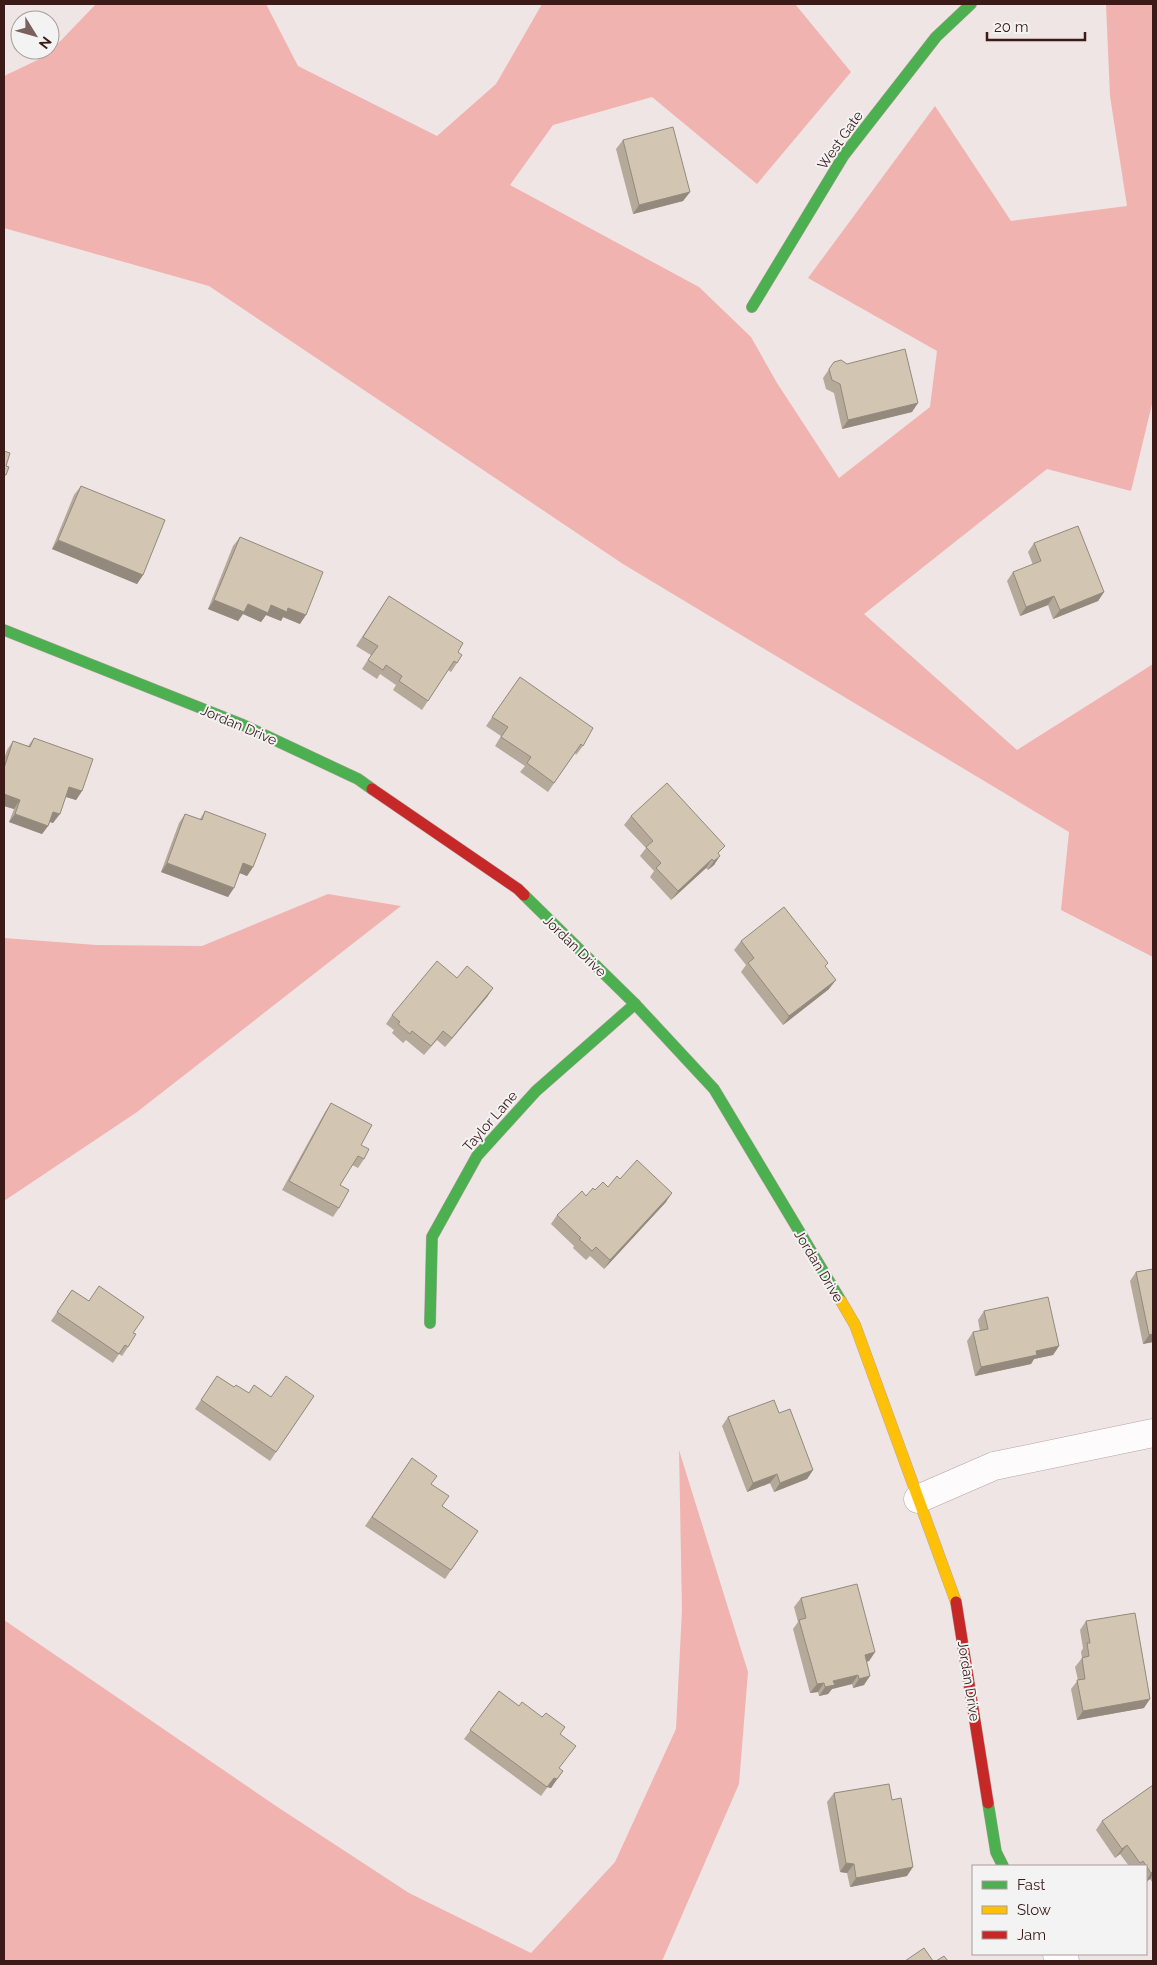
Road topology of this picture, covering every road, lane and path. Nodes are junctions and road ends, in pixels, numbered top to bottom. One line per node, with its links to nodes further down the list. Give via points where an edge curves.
1 (971, 4): 2 (street, West Gate, via 936,38 844,155)
2 (752, 308)
3 (4, 630): 4 (street, Jordan Drive, via 241,724 358,779 518,889)
4 (635, 1004): 5 (street, Taylor Lane, via 536,1091 478,1156 432,1237); 7 (street, Jordan Drive, via 714,1089 855,1326)
5 (430, 1323)
6 (1153, 1433): 7 (street, via 994,1466)
7 (918, 1499): 8 (street, Jordan Drive, via 956,1601 996,1852)
8 (1002, 1865)

